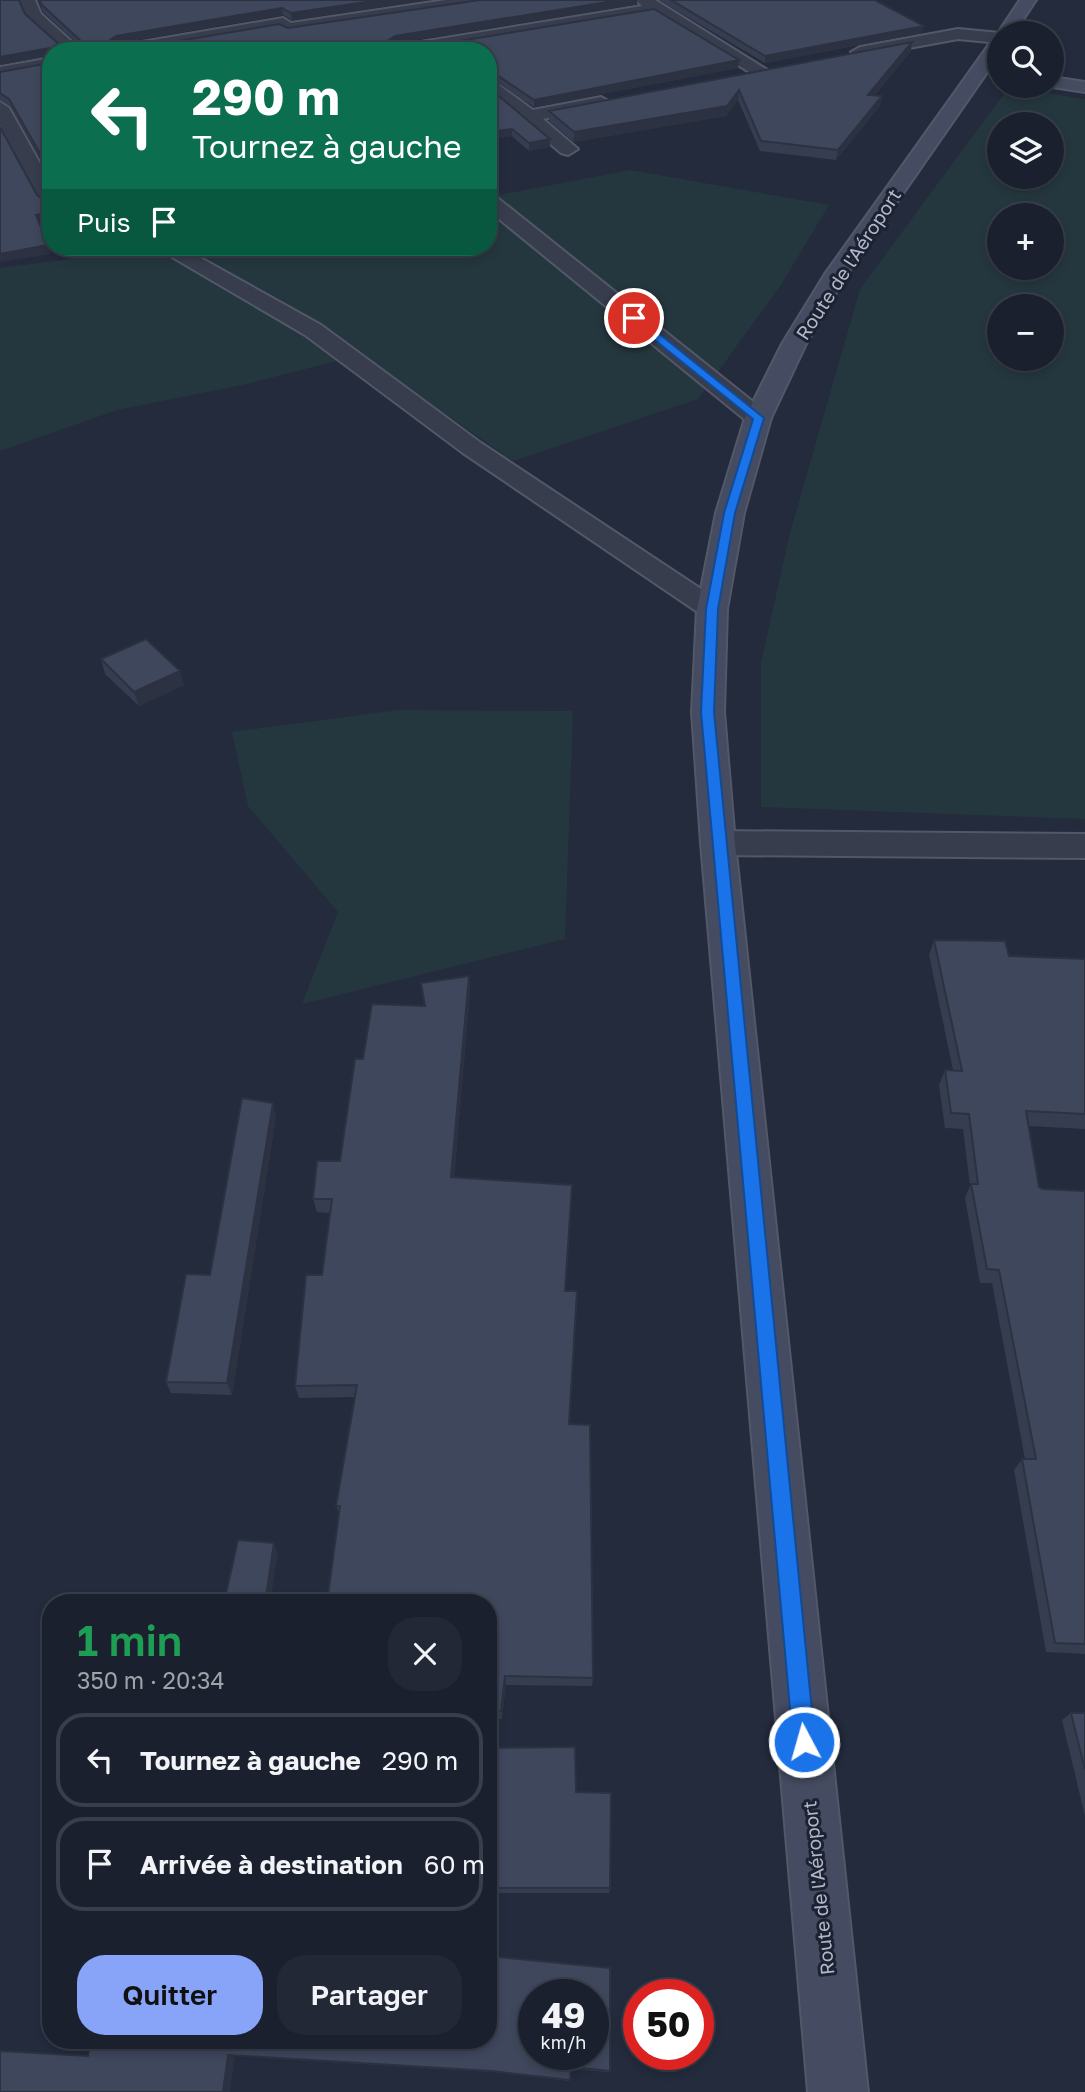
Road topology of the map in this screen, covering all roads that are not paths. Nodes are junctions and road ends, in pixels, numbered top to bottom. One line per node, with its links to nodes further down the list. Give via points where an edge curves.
1 (479, 0): 8 (street)
2 (1028, 0): 7 (main road)
3 (651, 4): 12 (street); 18 (street, via 766,70)
4 (30, 8): 6 (street); 9 (street)
5 (265, 12): 8 (street)
6 (11, 19)
7 (1014, 21)
8 (285, 25): 10 (street); 11 (street)
9 (65, 42)
10 (176, 42)
11 (302, 42)
12 (470, 42)
13 (987, 51): 14 (street, via 958,34)
14 (839, 56)
15 (42, 64): 17 (street)
16 (987, 67): 29 (main road, Route de l'Aéroport, via 836,274 794,344)
17 (0, 72)
18 (733, 76)
19 (1064, 84): 20 (main road)
20 (1085, 87)
21 (497, 89): 24 (street)
22 (625, 97): 24 (street)
23 (0, 108): 26 (street)
24 (530, 116): 25 (street)
25 (568, 149)
26 (42, 185)
27 (497, 207): 29 (street)
28 (182, 256): 30 (street, via 313,330 472,448)
29 (758, 418): 30 (main road, Route de l'Aéroport, via 730,513)
30 (712, 609): 31 (main road, Route de l'Aéroport, via 708,712)
31 (718, 843): 32 (street); 33 (main road, Route de l'Aéroport)
32 (1085, 846)
33 (838, 2092)

